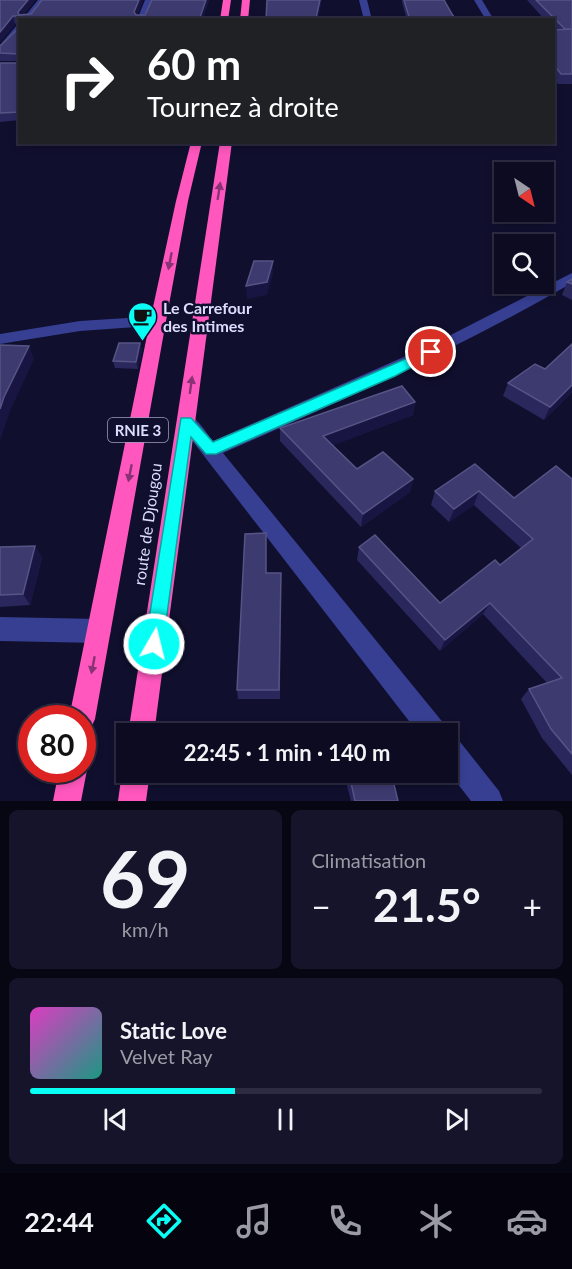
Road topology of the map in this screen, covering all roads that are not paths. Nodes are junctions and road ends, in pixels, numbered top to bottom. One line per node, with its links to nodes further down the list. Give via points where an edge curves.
1 (42, 0): 7 (street)
2 (148, 0): 8 (street)
3 (226, 0): 9 (highway)
4 (246, 0): 10 (highway)
5 (363, 0): 11 (street)
6 (478, 0): 12 (street)
7 (28, 18)
8 (142, 18)
9 (224, 18)
10 (244, 18)
11 (368, 18)
12 (489, 18)
13 (18, 29): 14 (street)
14 (0, 50)
15 (196, 144): 18 (highway, route de Djougou / RNIE 3, one-way to 18)
16 (226, 144): 20 (highway, route de Djougou / RNIE 3, one-way to 16)
17 (572, 277): 21 (street, via 512,312 390,372)
18 (158, 321): 19 (street, via 80,326); 23 (highway, route de Djougou / RNIE 3, one-way to 23)
19 (0, 339)
20 (186, 421): 21 (street); 25 (highway, route de Djougou / RNIE 3)
21 (211, 450): 26 (street)
22 (0, 628): 23 (street)
23 (99, 631): 24 (highway, route de Djougou / RNIE 3, one-way to 24)
24 (85, 705)
25 (143, 723)
26 (427, 723)
27 (458, 761): 32 (street)
28 (70, 783): 30 (highway)
29 (134, 783): 31 (highway)
30 (67, 801)
31 (132, 801)
32 (489, 801)

